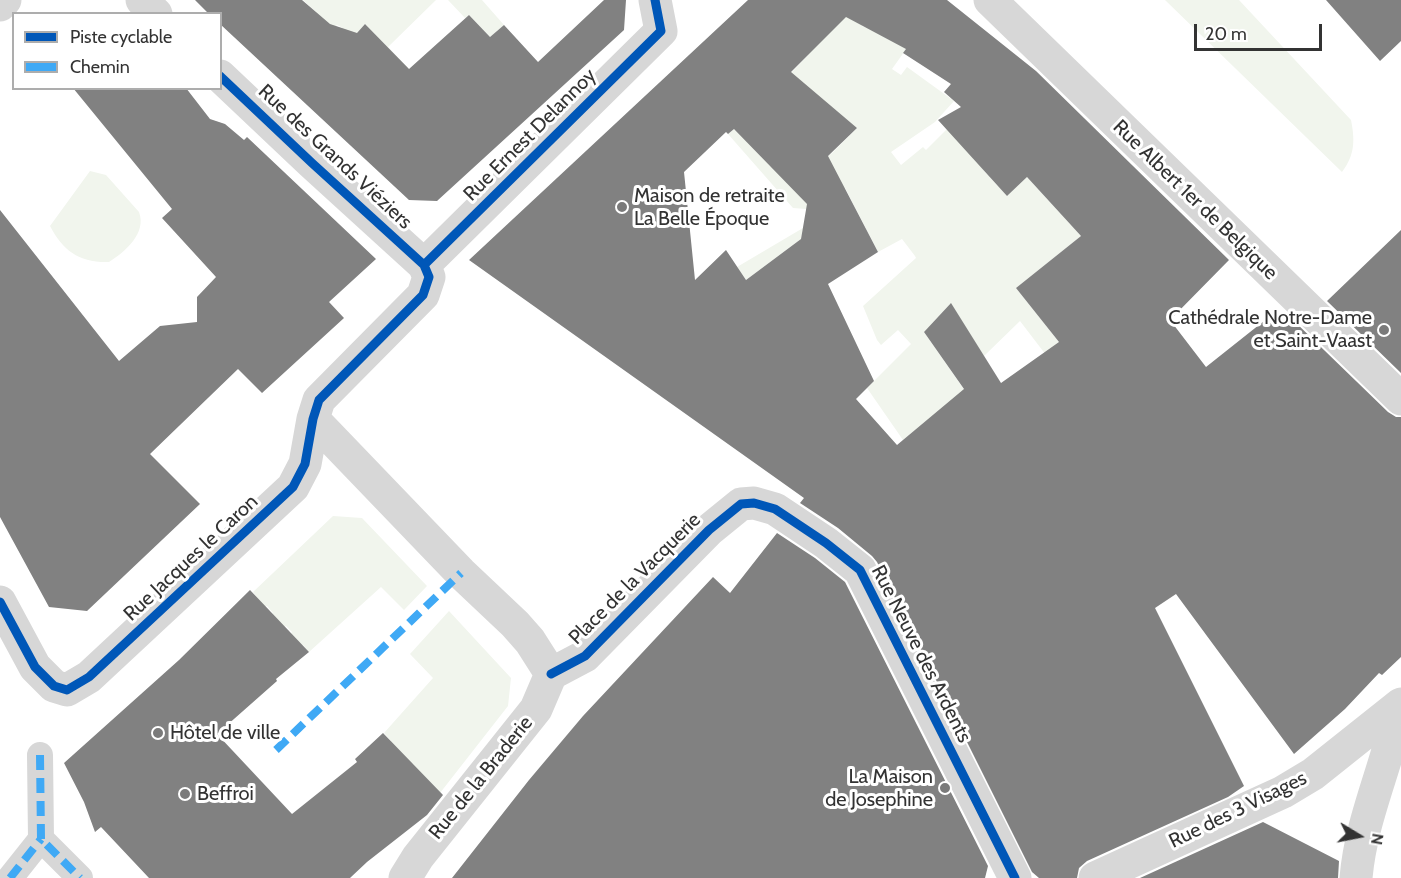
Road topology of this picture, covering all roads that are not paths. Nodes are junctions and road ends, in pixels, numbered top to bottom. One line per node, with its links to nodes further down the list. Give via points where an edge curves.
1 (5, 0): 4 (street)
2 (142, 0): 5 (street)
3 (990, 0): 9 (street, Rue Albert 1er de Belgique)
4 (0, 5)
5 (154, 12)
6 (658, 15): 8 (street, Rue Ernest Delannoy)
7 (222, 78): 8 (street, Rue des Grands Viéziers)
8 (424, 265): 10 (street, via 429,277 423,295 320,400)
9 (1401, 399)
10 (313, 419): 12 (street, Rue Jacques le Caron, via 305,464 293,487 89,677 67,690 54,686 35,667); 13 (street, via 460,573 515,624)
11 (741, 504): 13 (street, Place de la Vacquerie, via 709,530 585,656); 20 (street, Rue Neuve des Ardents, via 775,509 860,570)
12 (0, 602)
13 (550, 674): 19 (street, Rue de la Braderie, via 536,709)
14 (1400, 705): 21 (street, Rue des 3 Visages, via 1313,774 1283,792); 22 (street, via 1364,827)
15 (40, 755): 16 (street)
16 (41, 839): 17 (street); 18 (street)
17 (10, 878)
18 (80, 878)
19 (405, 878)
20 (1015, 878)
21 (1095, 878)
22 (1356, 878)

